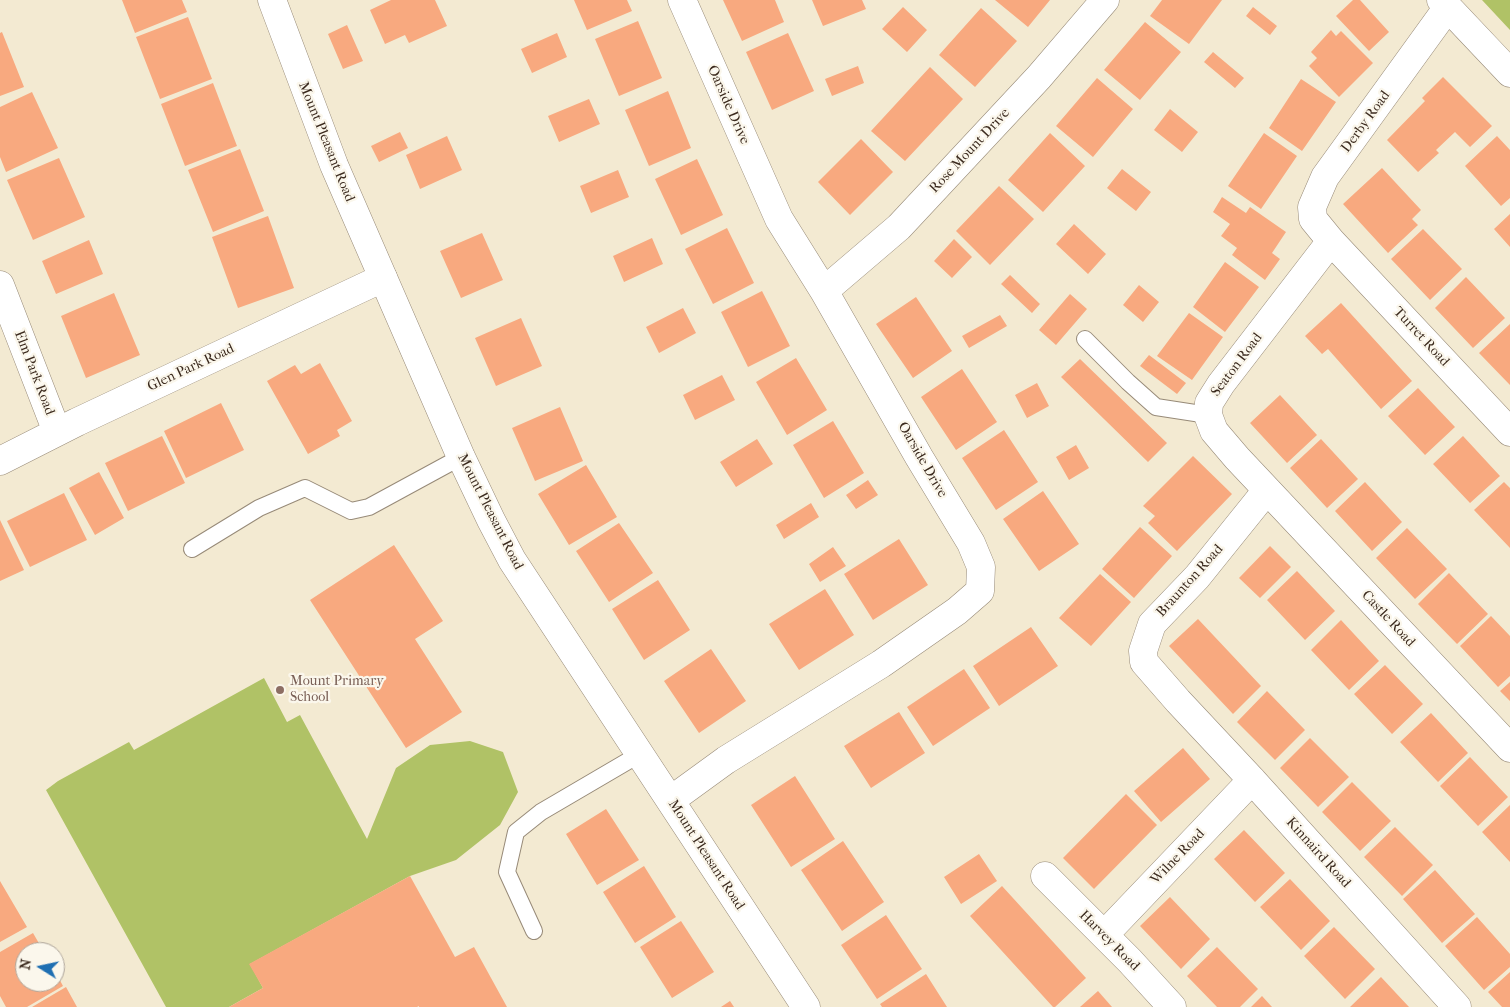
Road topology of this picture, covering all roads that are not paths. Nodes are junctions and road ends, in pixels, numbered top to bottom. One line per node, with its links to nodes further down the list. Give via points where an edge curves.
1 (272, 0): 7 (street, Mount Pleasant Road, via 334,165)
2 (682, 0): 9 (street, Oarside Drive, via 779,219)
3 (1105, 0): 9 (street, Rose Mount Drive, via 1039,77 899,227)
4 (1444, 4): 5 (street); 6 (street, Derby Road, via 1326,177 1312,207 1313,219)
5 (1510, 73)
6 (1332, 241): 11 (street, Seaton Road, via 1221,384 1209,403); 13 (street, Turret Road)
7 (383, 278): 12 (street, Glen Park Road); 14 (street, Mount Pleasant Road)
8 (0, 285): 12 (street, Elm Park Road)
9 (824, 291): 22 (street, Oarside Drive, via 971,543 981,567 980,591 881,664 726,760)
10 (1085, 339): 11 (lane, via 1156,407)
11 (1208, 415): 16 (street, Seaton Road, via 1214,431)
12 (57, 432): 15 (street, Glen Park Road)
13 (1510, 432)
14 (461, 457): 17 (lane, via 369,507 351,512 305,488 259,508); 20 (street, Mount Pleasant Road, via 512,560)
15 (0, 461)
16 (1267, 490): 18 (street, Braunton Road, via 1198,577 1152,624 1143,652 1144,662); 19 (street, Castle Road)
17 (192, 549)
18 (1178, 701): 21 (street, Kinnaird Road)
19 (1510, 748)
20 (640, 754): 22 (street, Mount Pleasant Road); 24 (lane, via 541,812 516,832 507,872)
21 (1252, 780): 25 (street, Wilne Road); 28 (street, Kinnaird Road)
22 (671, 800): 26 (street, Mount Pleasant Road)
23 (1045, 876): 25 (street, Harvey Road)
24 (534, 931)
25 (1104, 935): 27 (street, Harvey Road)
26 (806, 1007)
27 (1172, 1007)
28 (1457, 1007)

